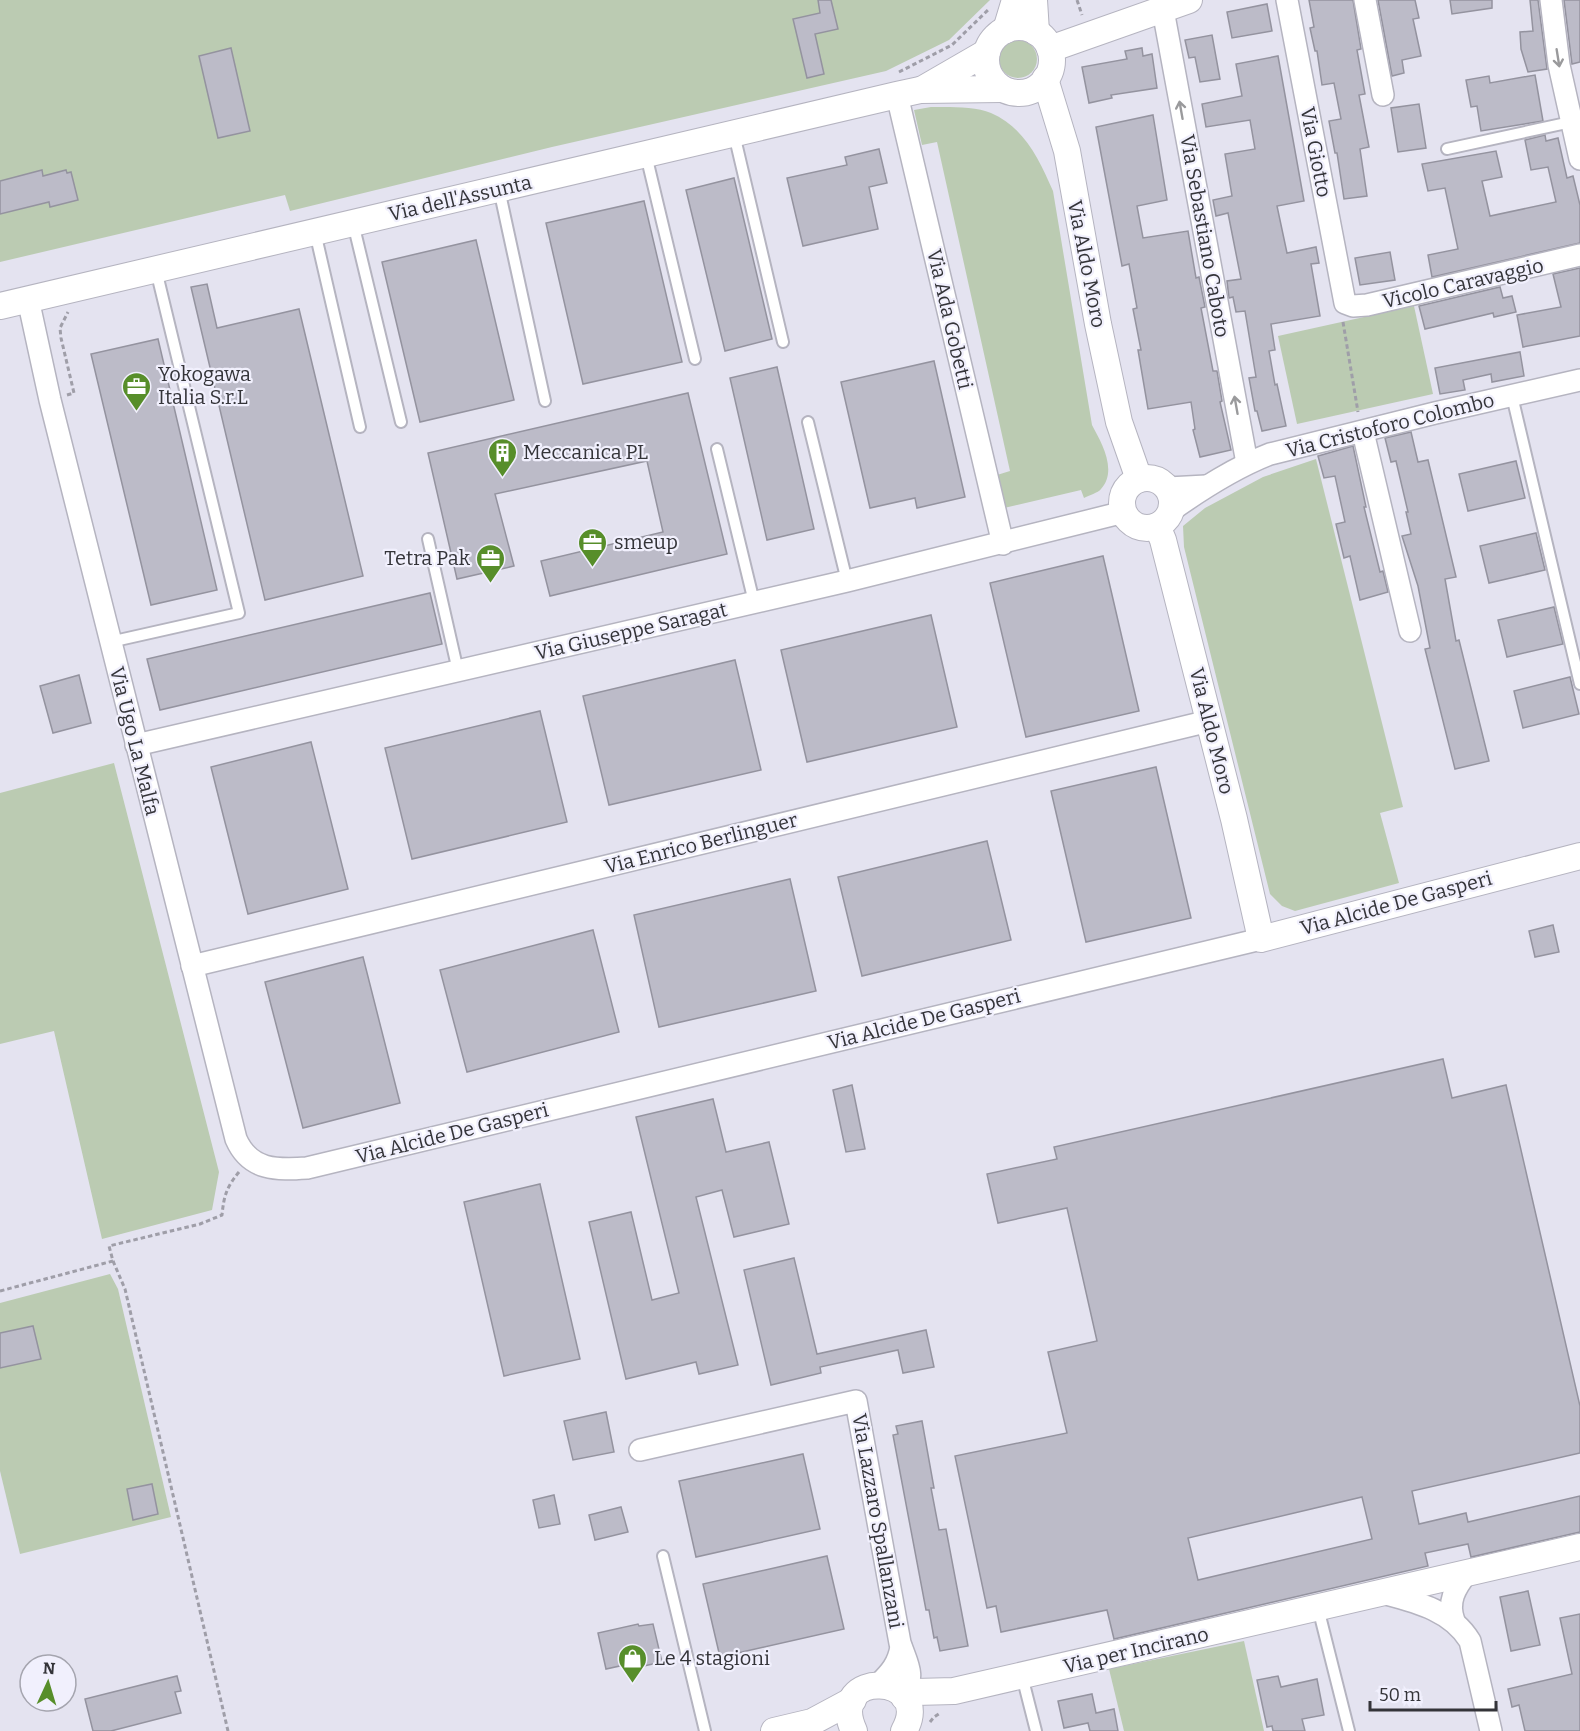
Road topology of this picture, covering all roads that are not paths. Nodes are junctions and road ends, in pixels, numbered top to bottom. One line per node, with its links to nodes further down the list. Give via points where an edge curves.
1 (1015, 0): 8 (street)
2 (1035, 0): 9 (street)
3 (1189, 0): 7 (street)
4 (1287, 0): 27 (street, Via Giotto)
5 (1365, 0): 14 (street)
6 (1551, 0): 15 (street, one-way to 15)
7 (1163, 9): 9 (street); 39 (street, Via Sebastiano Caboto, one-way to 7)
8 (1006, 30): 9 (street, via 1027,28); 10 (street)
9 (1043, 41): 11 (street, via 1052,59)
10 (987, 52): 12 (street, via 988,73); 13 (street, Via dell'Assunta)
11 (1046, 79): 12 (street, via 1025,92); 18 (street, Via Aldo Moro)
12 (1007, 90): 13 (street, Via dell'Assunta); 18 (street, Via Aldo Moro, via 1042,117)
13 (909, 93): 16 (street, Via dell'Assunta); 44 (street, Via Ada Gobetti)
14 (1383, 95)
15 (1571, 122): 17 (lane); 20 (street)
16 (734, 134): 19 (street, Via dell'Assunta); 29 (lane)
17 (1447, 149)
18 (1066, 152): 40 (street, Via Aldo Moro, via 1119,422)
19 (645, 154): 21 (street, Via dell'Assunta); 30 (lane)
20 (1580, 159)
21 (498, 189): 22 (street, Via dell'Assunta); 33 (lane)
22 (353, 223): 23 (street, Via dell'Assunta); 34 (lane)
23 (315, 232): 25 (street, Via dell'Assunta); 36 (lane)
24 (1580, 255): 27 (street, Vicolo Caravaggio, via 1368,305)
25 (156, 270): 26 (street, Via dell'Assunta); 48 (lane, via 238,613)
26 (28, 299): 28 (street, Via dell'Assunta); 48 (street, Via Ugo La Malfa)
27 (1345, 303)
28 (0, 306)
29 (783, 342)
30 (695, 359)
31 (1580, 380): 32 (street, Via Cristoforo Colombo)
32 (1512, 396): 37 (street, Via Cristoforo Colombo); 50 (lane)
33 (545, 401)
34 (401, 422)
35 (808, 422): 45 (lane)
36 (360, 428)
37 (1363, 432): 39 (street, Via Cristoforo Colombo); 47 (street)
38 (717, 449): 46 (lane)
39 (1247, 463): 41 (street, Via Cristoforo Colombo)
40 (1138, 479): 41 (street, via 1155,478); 42 (street, via 1126,489)
41 (1166, 508): 42 (street, via 1142,527); 51 (street, Via Aldo Moro, via 1163,540)
42 (1124, 513): 44 (street, Via Giuseppe Saragat)
43 (428, 538): 49 (lane)
44 (1003, 543): 45 (street, Via Giuseppe Saragat)
45 (847, 581): 46 (street, Via Giuseppe Saragat)
46 (754, 602): 49 (street, Via Giuseppe Saragat)
47 (1410, 631)
48 (110, 642): 52 (street, Via Ugo La Malfa)
49 (458, 671): 52 (street, Via Giuseppe Saragat)
50 (1580, 684)
51 (1209, 721): 54 (street, Via Aldo Moro); 55 (street, Via Enrico Berlinguer)
52 (136, 745): 55 (street, Via Ugo La Malfa)
53 (1580, 856): 54 (street, Via Alcide De Gasperi)
54 (1261, 939): 56 (street, Via Alcide De Gasperi, via 307,1168)
55 (192, 966): 56 (street, Via Ugo La Malfa, via 236,1139 241,1151)
56 (260, 1165)
57 (640, 1450): 64 (street, Via Lazzaro Spallanzani, via 856,1401)
58 (1580, 1547): 60 (street, Via per Incirano)
59 (663, 1556): 72 (lane)
60 (1467, 1573): 61 (street, Via per Incirano); 63 (street, via 1452,1598 1450,1611)
61 (1382, 1593): 62 (street, Via per Incirano); 63 (street, via 1421,1604)
62 (1318, 1608): 65 (street, Via per Incirano); 77 (lane)
63 (1454, 1621): 78 (street, via 1470,1641)
64 (901, 1647): 66 (street, Via Lazzaro Spallanzani, via 894,1670); 68 (street, Via Lazzaro Spallanzani, via 910,1675)
65 (1022, 1676): 67 (street, Via per Incirano); 76 (lane)
66 (879, 1684): 68 (street); 69 (street, via 869,1686)
67 (954, 1691): 68 (street, Via per Incirano, via 915,1692); 71 (street, Via per Incirano, via 922,1711)
68 (904, 1697): 71 (street, via 909,1715)
69 (853, 1700): 70 (street); 75 (street, via 850,1721)
70 (812, 1722): 73 (street); 74 (street)
71 (906, 1728)
72 (705, 1731)
73 (774, 1731)
74 (844, 1731)
75 (854, 1731)
76 (1036, 1731)
77 (1349, 1731)
78 (1491, 1731)

